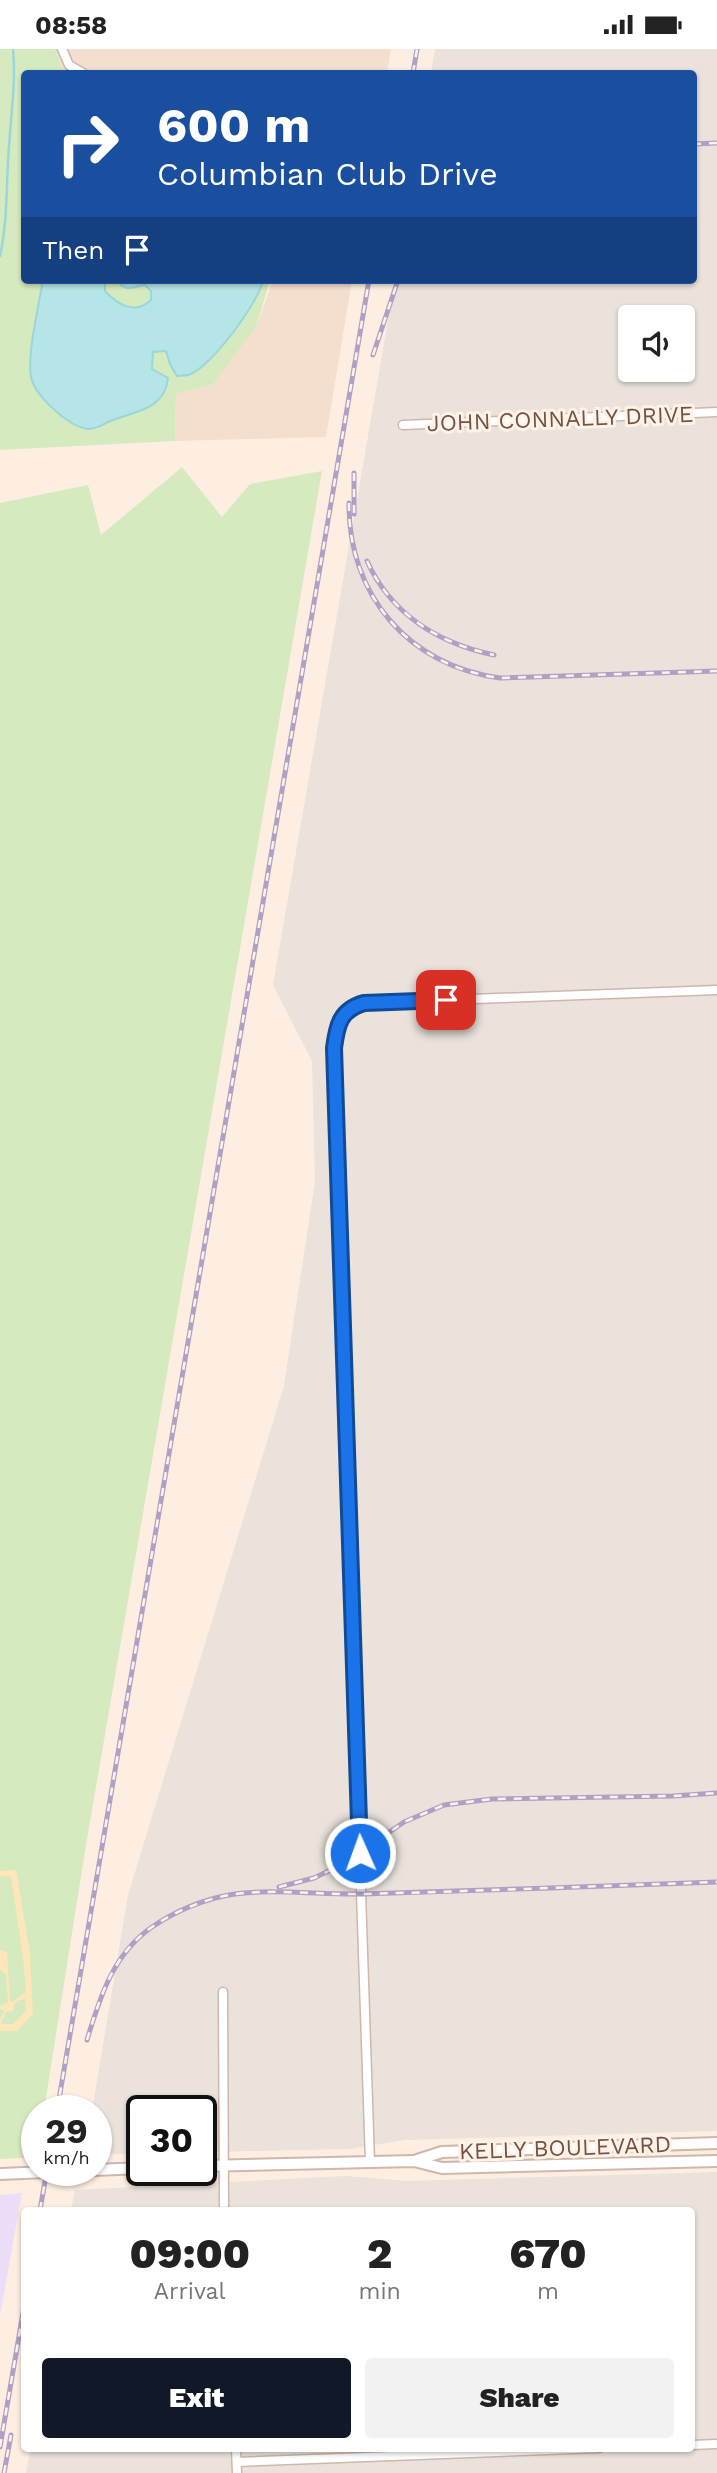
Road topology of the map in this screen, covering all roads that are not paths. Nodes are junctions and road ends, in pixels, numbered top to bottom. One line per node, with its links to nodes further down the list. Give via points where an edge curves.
1 (62, 49): 2 (street, via 69,65)
2 (78, 70)
3 (717, 412): 4 (street, JOHN CONNALLY DRIVE)
4 (403, 425)
5 (717, 990): 11 (street, via 364,1003 338,1022 335,1114)
6 (223, 1992): 13 (street)
7 (717, 2143): 8 (street, KELLY BOULEVARD)
8 (551, 2148): 9 (street, KELLY BOULEVARD, via 442,2152); 14 (street)
9 (414, 2161): 11 (street, KELLY BOULEVARD); 14 (street, KELLY BOULEVARD, via 442,2168)
10 (717, 2161): 14 (street, KELLY BOULEVARD)
11 (370, 2162): 13 (street, KELLY BOULEVARD)
12 (217, 2165): 13 (street, KELLY BOULEVARD)
13 (222, 2165): 17 (street)
14 (552, 2166)
15 (126, 2169): 16 (street)
16 (0, 2174)
17 (224, 2207)
18 (717, 2444): 19 (street)
19 (695, 2445)
20 (236, 2452): 22 (street)
21 (496, 2452): 22 (street)
22 (237, 2462): 23 (street)
23 (237, 2473)

